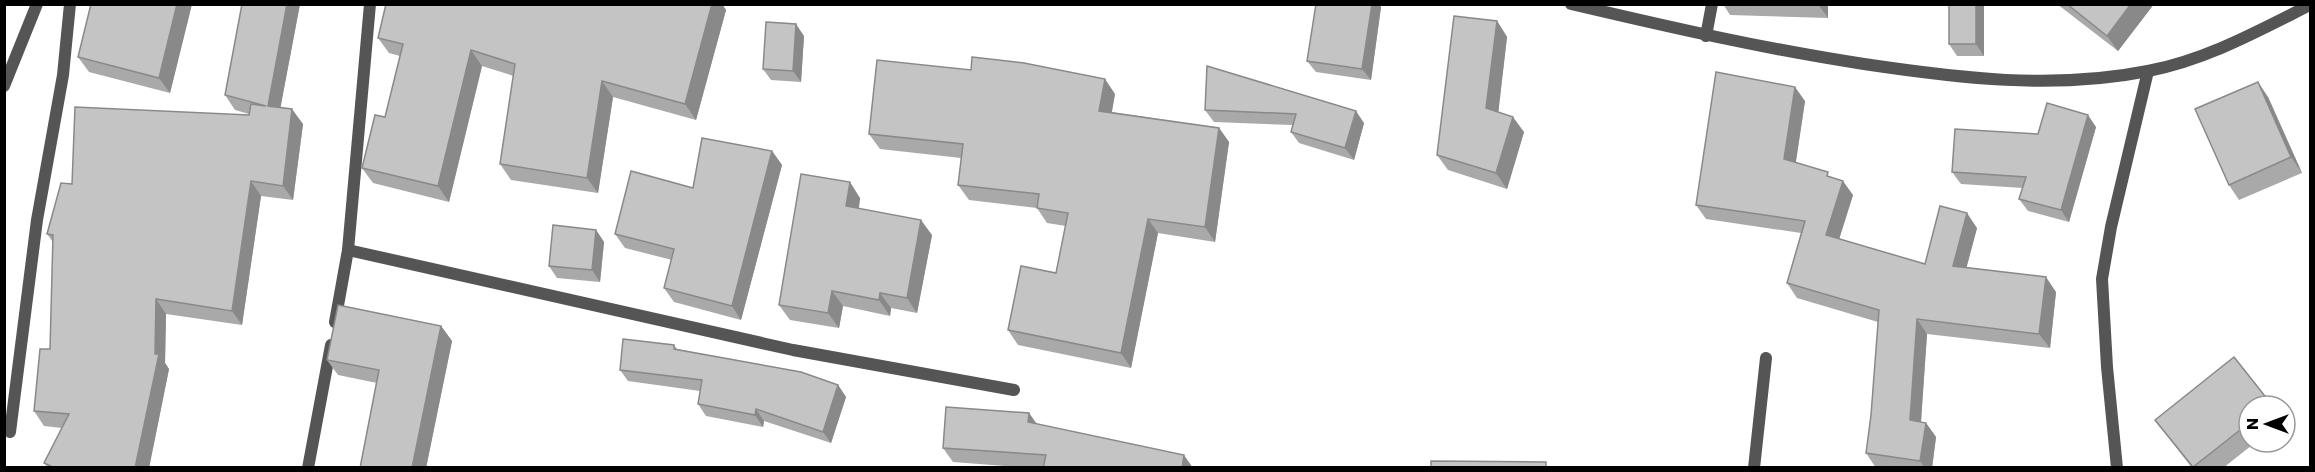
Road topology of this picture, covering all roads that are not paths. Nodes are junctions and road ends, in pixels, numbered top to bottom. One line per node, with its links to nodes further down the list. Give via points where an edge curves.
1 (37, 4): 9 (street)
2 (70, 4): 13 (street)
3 (370, 4): 10 (street)
4 (1571, 4): 7 (street)
5 (1712, 4): 7 (street)
6 (2310, 5): 8 (street, via 2214,52)
7 (1707, 36): 8 (street, via 1852,62 1992,80 2067,82)
8 (2148, 71): 16 (street, via 2102,279)
9 (4, 86)
10 (348, 250): 12 (street, via 793,350); 14 (street)
11 (1766, 358): 15 (street)
12 (1014, 390)
13 (10, 432)
14 (308, 468)
15 (1754, 468)
16 (2117, 468)

